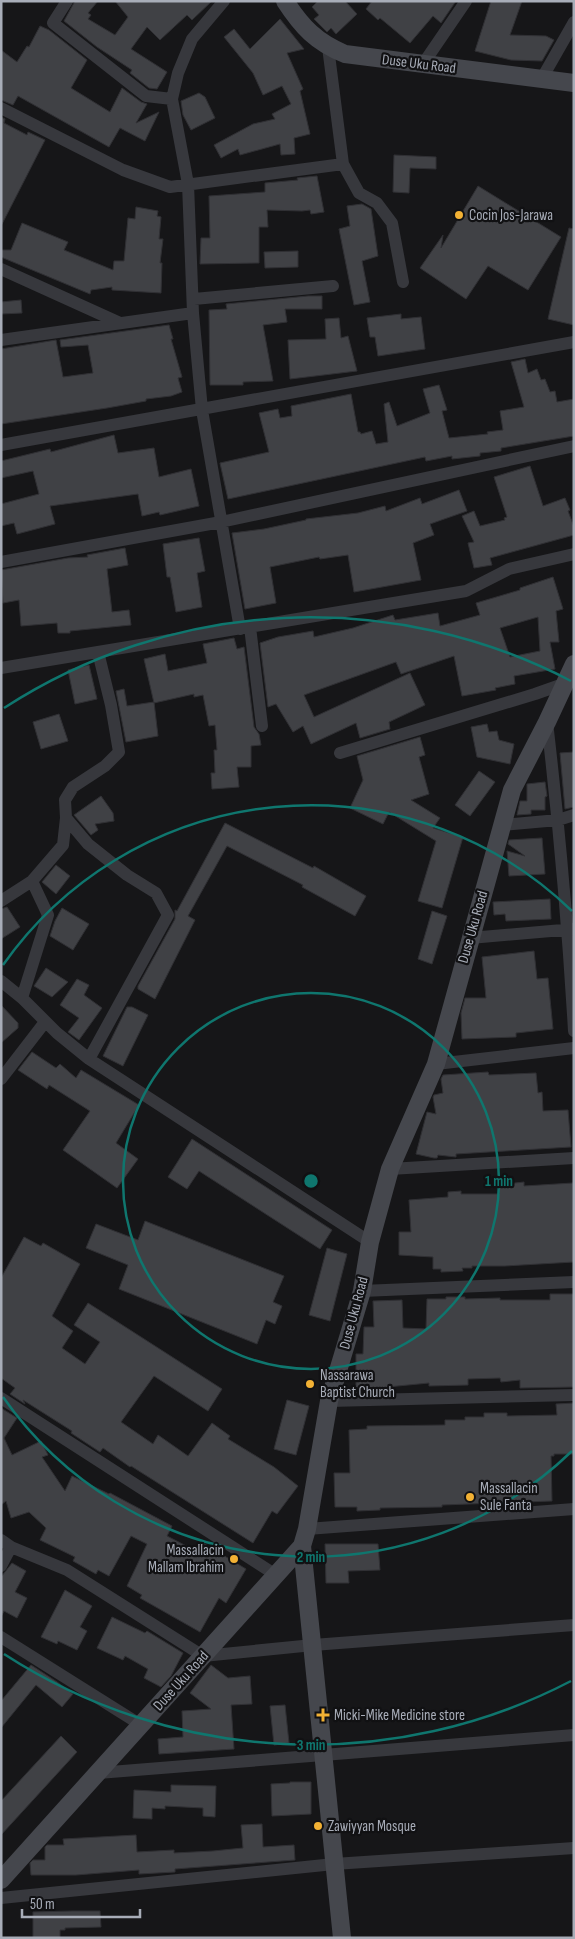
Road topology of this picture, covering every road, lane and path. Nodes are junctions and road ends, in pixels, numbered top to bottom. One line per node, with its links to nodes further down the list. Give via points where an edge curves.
1 (67, 1): 10 (street, via 53,23 146,96)
2 (224, 1): 10 (street, via 192,39 178,73)
3 (285, 1): 6 (street, Duse Uku Road, via 297,20)
4 (466, 1): 7 (street)
5 (574, 22): 8 (street)
6 (328, 47): 7 (street, Duse Uku Road, via 345,54); 12 (street)
7 (423, 64): 8 (street, Duse Uku Road)
8 (540, 80): 9 (street, Duse Uku Road)
9 (574, 83)
10 (172, 99): 13 (street)
11 (1, 108): 13 (street, via 122,170 170,186)
12 (343, 164): 13 (street); 15 (street, via 359,193 378,203 392,222)
13 (188, 184): 17 (street)
14 (1, 269): 19 (street)
15 (402, 282)
16 (333, 286): 17 (street)
17 (194, 299): 18 (street)
18 (193, 313): 19 (street); 22 (street)
19 (120, 323): 20 (street)
20 (1, 340)
21 (574, 342): 22 (street)
22 (202, 410): 23 (street); 25 (street)
23 (1, 445)
24 (574, 446): 25 (street)
25 (221, 522): 27 (street); 28 (street)
26 (574, 554): 28 (street, via 509,570 466,591)
27 (1, 562)
28 (245, 628): 29 (street); 34 (street)
29 (98, 652): 31 (street); 37 (street, via 119,752 105,766 73,787 65,800)
30 (574, 664): 32 (street, Duse Uku Road)
31 (1, 668)
32 (569, 682): 33 (street, Duse Uku Road); 35 (street)
33 (547, 722): 38 (street); 39 (street, Duse Uku Road, via 512,790)
34 (262, 726)
35 (340, 753)
36 (574, 816): 38 (street)
37 (66, 818): 40 (street, via 62,845); 49 (street, via 88,844 156,893 168,915)
38 (558, 820): 39 (street); 42 (street)
39 (502, 825): 43 (street, Duse Uku Road)
40 (32, 881): 41 (street); 45 (street, via 48,915)
41 (1, 901)
42 (571, 929): 43 (street); 47 (street)
43 (470, 938): 50 (street, Duse Uku Road)
44 (1, 981): 45 (street)
45 (22, 998): 46 (street)
46 (45, 1022): 49 (street); 51 (street)
47 (574, 1031)
48 (574, 1048): 50 (street)
49 (89, 1059): 54 (street)
50 (436, 1064): 53 (street, Duse Uku Road)
51 (1, 1079)
52 (574, 1158): 53 (street)
53 (390, 1169): 54 (street, Duse Uku Road)
54 (370, 1242): 56 (street, Duse Uku Road)
55 (574, 1282): 56 (street)
56 (362, 1291): 59 (street, Duse Uku Road)
57 (574, 1395): 59 (street)
58 (1, 1398): 64 (street)
59 (329, 1401): 61 (street, Duse Uku Road)
60 (574, 1509): 61 (street)
61 (304, 1538): 64 (street, Duse Uku Road); 67 (street)
62 (6, 1544): 63 (street); 68 (street, via 67,1570)
63 (1, 1566)
64 (276, 1575): 68 (street, Duse Uku Road)
65 (574, 1625): 67 (street)
66 (1, 1637): 69 (street)
67 (313, 1645): 68 (street); 71 (street)
68 (203, 1656): 69 (street, Duse Uku Road)
69 (141, 1725): 72 (street, Duse Uku Road)
70 (574, 1735): 71 (street)
71 (323, 1754): 72 (street); 74 (street)
72 (98, 1773): 75 (street, Duse Uku Road)
73 (574, 1848): 74 (street)
74 (334, 1864): 76 (street); 77 (street)
75 (1, 1880)
76 (1, 1898)
77 (342, 1938)

